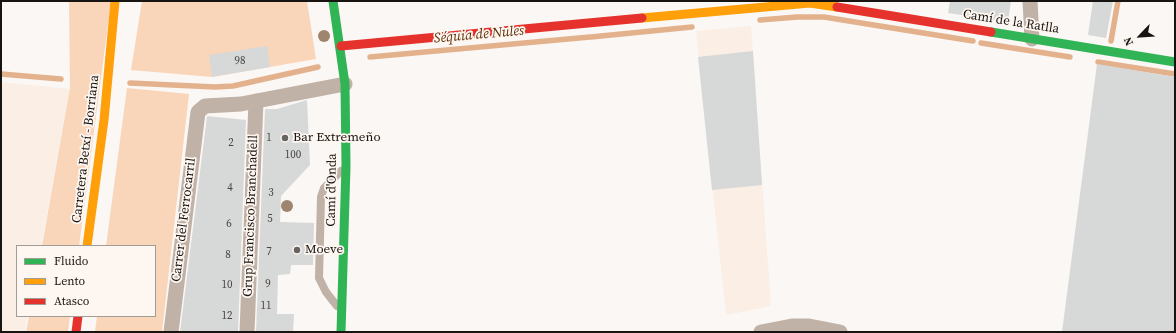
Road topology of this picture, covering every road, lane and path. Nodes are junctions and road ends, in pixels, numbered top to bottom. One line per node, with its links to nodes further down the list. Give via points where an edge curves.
1 (115, 1): 7 (street, Carretera Betxí - Borriana)
2 (333, 1): 6 (street, Camí d'Onda)
3 (1030, 1): 5 (street)
4 (124, 6): 7 (street, Carretera Betxí - Borriana)
5 (1032, 39): 6 (street, Camí de la Ratlla, via 810,3); 8 (street, Camí de la Ratlla)
6 (341, 46): 9 (street, Camí d'Onda)
7 (110, 55): 12 (street, Carretera Betxí - Borriana)
8 (1175, 62)
9 (345, 84): 10 (street); 11 (street, Camí d'Onda)
10 (256, 100): 16 (street, Carrer del Ferrocarril, via 200,108 198,112); 17 (street, Grup Francisco Branchadell)
11 (346, 166): 13 (street, Camí d'Onda); 13 (lane, via 324,188 321,197 319,278)
12 (87, 245)
13 (342, 313): 18 (street, Camí d'Onda)
14 (78, 317): 15 (street)
15 (76, 332)
16 (170, 332)
17 (247, 332)
18 (342, 332)
19 (761, 332): 20 (street, via 792,326 809,326)
20 (840, 332)

